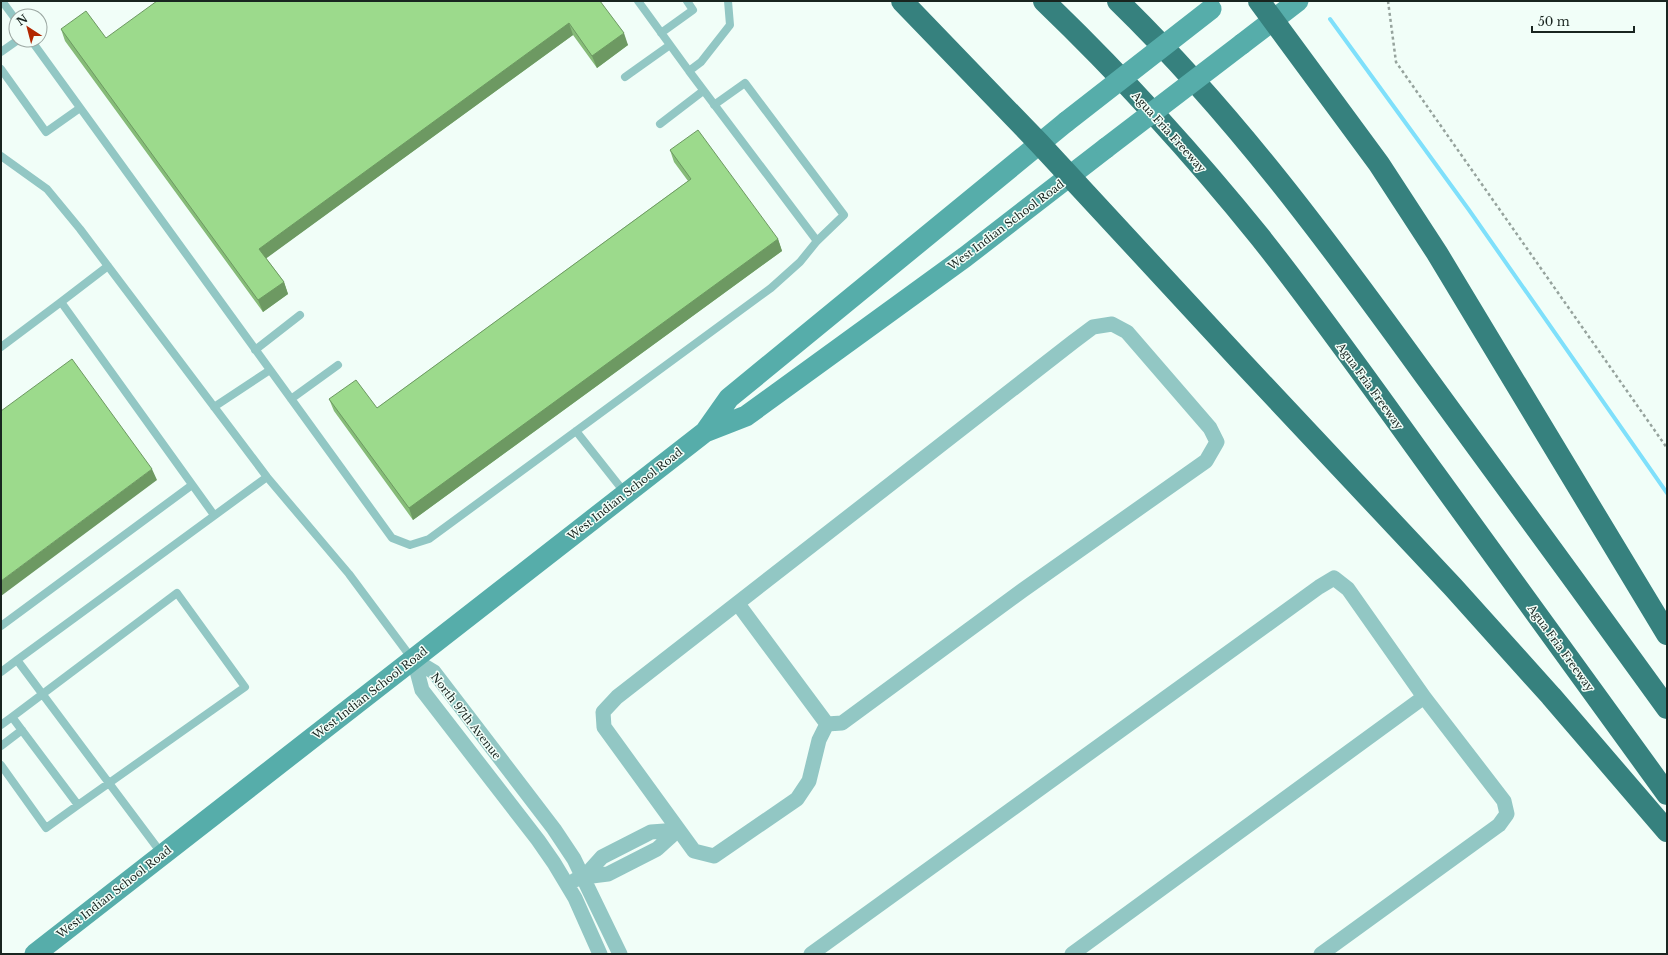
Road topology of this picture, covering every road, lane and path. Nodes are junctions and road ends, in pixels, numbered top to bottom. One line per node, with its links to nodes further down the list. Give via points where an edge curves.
1 (2, 1): 12 (lane)
2 (638, 1): 14 (lane)
3 (687, 1): 14 (lane, via 693,10)
4 (728, 1): 18 (lane, via 730,25 701,62)
5 (902, 1): 24 (highway)
6 (1044, 1): 60 (highway, Agua Fria Freeway, via 1167,127 1259,236 1413,443)
7 (1118, 1): 52 (highway, via 1234,126 1315,225)
8 (1259, 1): 13 (highway)
9 (1298, 1): 13 (main road, West Indian School Road)
10 (1388, 1): 39 (path, via 1396,62)
11 (1216, 5): 24 (main road, West Indian School Road, bridge)
12 (8, 9)
13 (1274, 20): 26 (main road, West Indian School Road, bridge); 46 (highway, via 1379,164 1437,254)
14 (661, 33): 15 (lane)
15 (670, 45): 18 (lane); 19 (lane)
16 (37, 48): 22 (lane)
17 (1, 69): 22 (lane, via 46,132)
18 (689, 71): 20 (lane)
19 (625, 77)
20 (703, 91): 21 (lane); 23 (lane)
21 (714, 105): 27 (lane); 27 (lane, via 745,83 844,215)
22 (80, 108): 32 (lane)
23 (660, 124)
24 (1039, 143): 26 (highway); 38 (main road, West Indian School Road, via 729,398)
25 (1, 156): 28 (lane, via 47,189)
26 (1070, 176): 38 (main road, West Indian School Road, via 965,257 746,416); 63 (highway, via 1463,599 1566,713)
27 (817, 241): 37 (lane, via 800,262 771,288)
28 (108, 266): 29 (lane); 36 (lane)
29 (61, 302): 31 (lane); 41 (lane)
30 (300, 315): 32 (lane)
31 (1, 347)
32 (255, 350): 34 (lane)
33 (338, 365): 35 (lane)
34 (270, 370): 35 (lane); 36 (lane)
35 (291, 399): 37 (lane, via 392,538 410,545 429,539)
36 (214, 407): 40 (lane)
37 (576, 431): 42 (lane)
38 (705, 432): 42 (main road, West Indian School Road)
39 (1667, 448)
40 (267, 477): 43 (lane); 48 (lane, via 349,574)
41 (192, 485): 43 (lane); 45 (lane)
42 (626, 494): 48 (main road, West Indian School Road)
43 (214, 515): 47 (lane)
44 (738, 604): 54 (street); 54 (street, via 1093,327 1112,324 1127,332 1210,428 1217,442 1206,461 1023,590 842,723); 62 (street, via 617,697 603,712 604,727)
45 (1, 626)
46 (1667, 634)
47 (17, 660): 49 (lane); 50 (lane)
48 (414, 660): 64 (main road, West Indian School Road); 65 (street, North 97th Avenue, via 434,672 554,829); 66 (street, North 97th Avenue, via 422,690 538,840)
49 (1, 672)
50 (43, 695): 53 (lane); 59 (lane); 59 (lane, via 177,593 245,687)
51 (1424, 697): 70 (street, via 1348,589 1334,578); 71 (street); 72 (street, via 1504,801 1507,814 1500,825)
52 (1667, 708)
53 (12, 717): 55 (lane); 56 (lane)
54 (827, 724): 62 (street, via 819,740 808,780 798,800 714,856 694,851)
55 (1, 725)
56 (22, 730): 57 (lane); 61 (lane)
57 (1, 746)
58 (1, 765): 61 (lane, via 46,828)
59 (109, 784): 61 (lane); 64 (lane)
60 (1667, 794)
61 (78, 805)
62 (678, 830): 65 (street, via 657,850 608,874)
63 (1667, 831)
64 (162, 854): 67 (main road, West Indian School Road)
65 (584, 877): 66 (street); 69 (street, North 97th Avenue)
66 (566, 883): 68 (street, North 97th Avenue)
67 (34, 954)
68 (600, 954)
69 (620, 954)
70 (811, 954)
71 (1072, 954)
72 (1321, 954)

